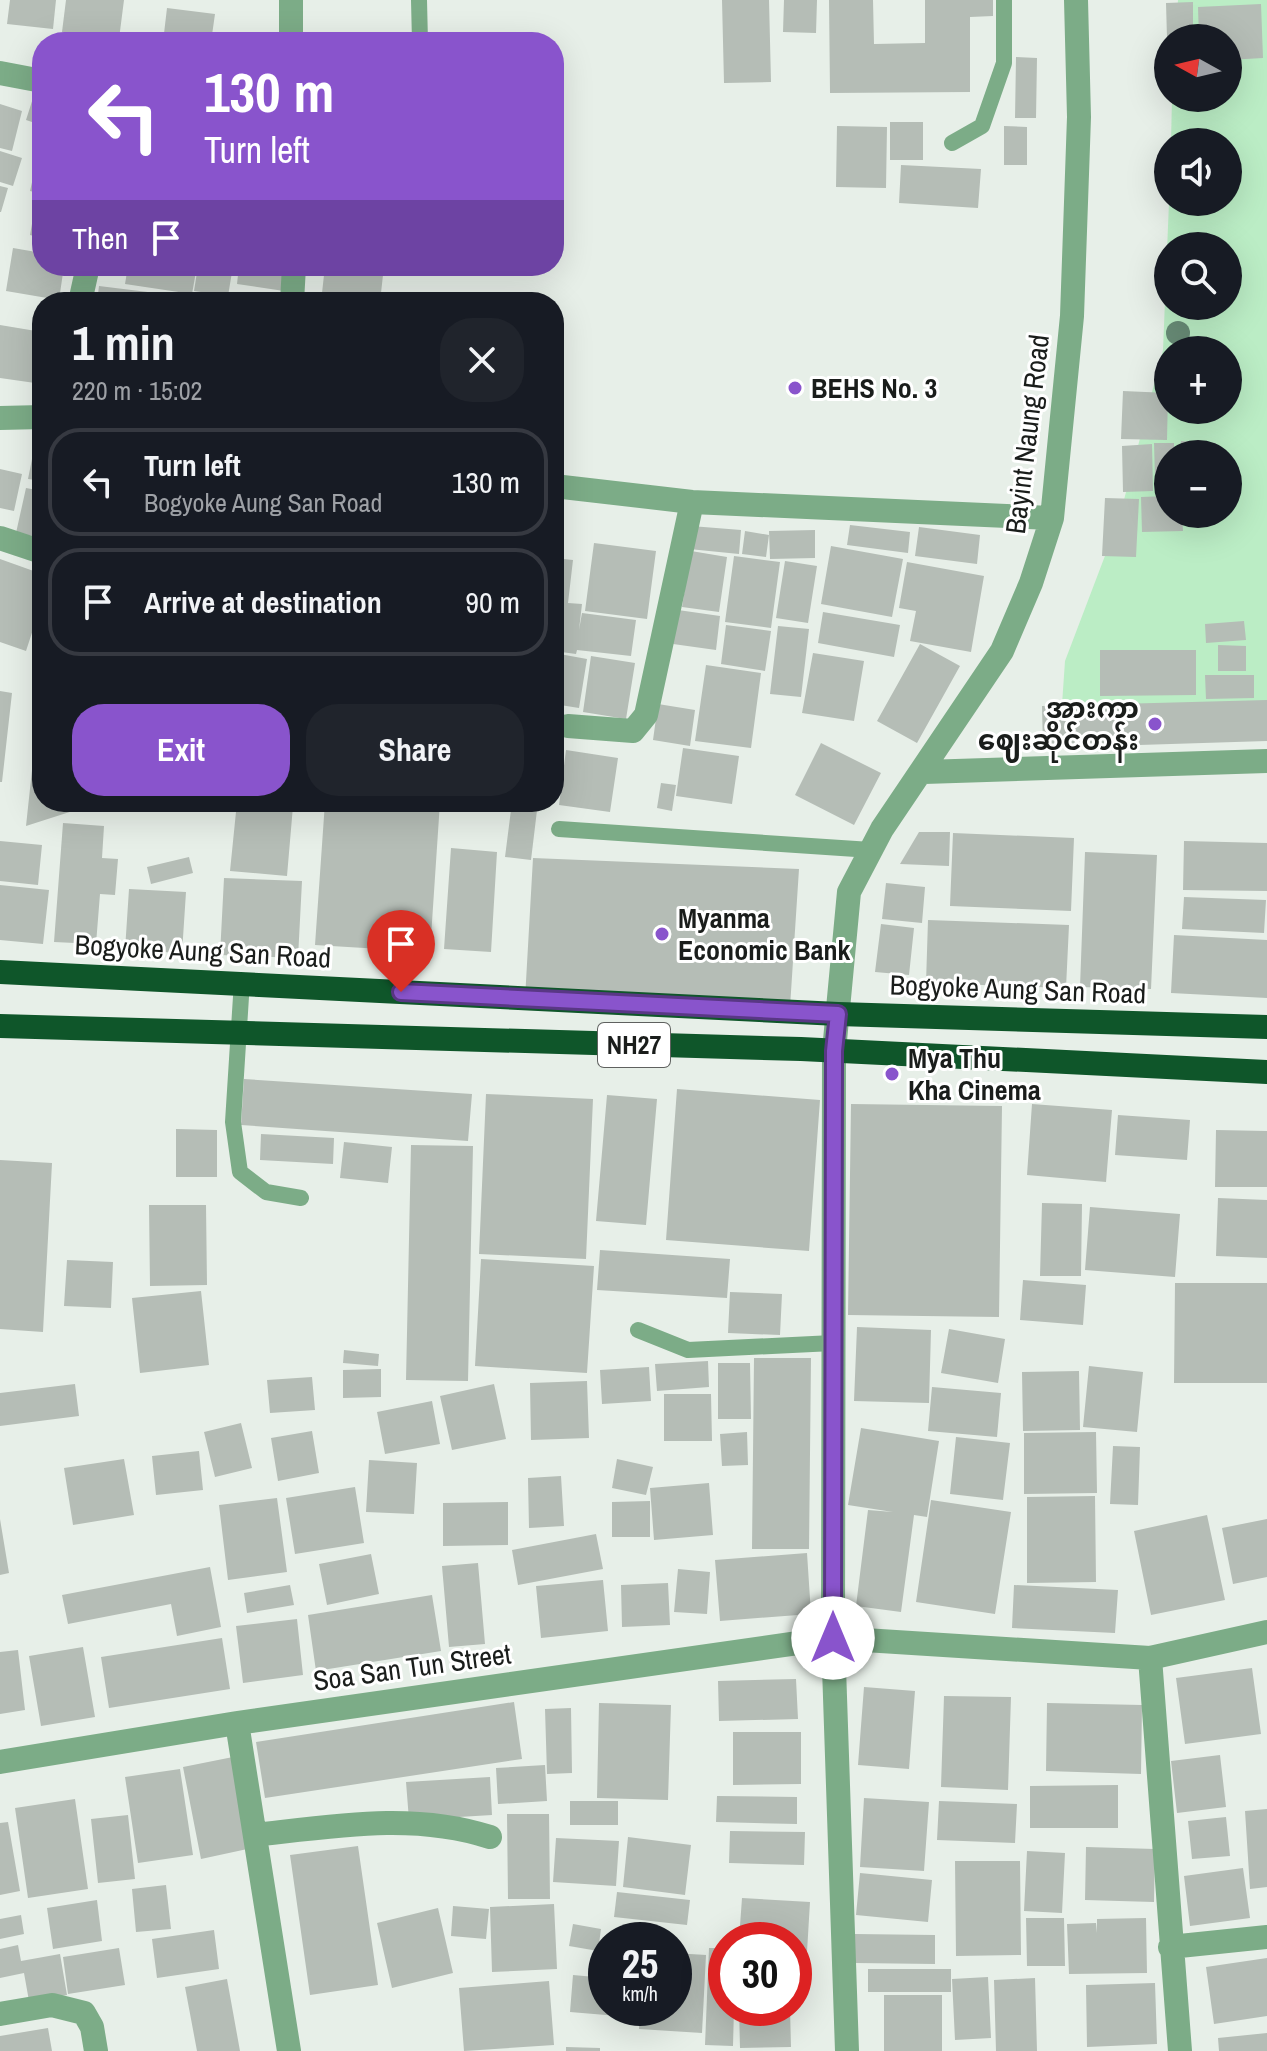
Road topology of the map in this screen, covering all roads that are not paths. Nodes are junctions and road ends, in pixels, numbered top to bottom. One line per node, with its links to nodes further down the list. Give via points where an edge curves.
1 (291, 0): 5 (street)
2 (419, 0): 6 (lane)
3 (1004, 0): 9 (lane, via 1004,63 982,126)
4 (1076, 0): 14 (street, Bayint Naung Road, via 1079,117 1072,316)
5 (291, 32)
6 (420, 32)
7 (0, 73): 8 (street)
8 (32, 79)
9 (952, 143)
10 (32, 417): 11 (street)
11 (0, 418)
12 (564, 487): 13 (street)
13 (692, 502): 14 (street); 17 (street, via 646,715 633,731)
14 (1052, 518): 19 (street, Bayint Naung Road, via 1002,651)
15 (0, 538): 16 (street)
16 (32, 549)
17 (568, 726)
18 (1267, 761): 19 (street)
19 (924, 772): 21 (street, Bayint Naung Road)
20 (559, 829): 21 (lane)
21 (871, 850): 24 (street, Bayint Naung Road, via 849,892)
22 (0, 972): 23 (highway, Bogyoke Aung San Road / NH27)
23 (242, 981): 24 (highway, Bogyoke Aung San Road / NH27); 27 (lane)
24 (838, 1014): 26 (highway, Bogyoke Aung San Road / NH27); 28 (street, Bayint Naung Road)
25 (0, 1026): 27 (highway, NH27)
26 (1267, 1027)
27 (237, 1035): 28 (highway, NH27); 30 (lane, via 233,1122 240,1172 266,1192)
28 (834, 1051): 29 (highway, NH27); 32 (street, Bayint Naung Road)
29 (1267, 1072)
30 (301, 1198)
31 (638, 1330): 32 (lane, via 688,1350)
32 (833, 1343): 34 (street, Bayint Naung Road)
33 (1267, 1632): 35 (street, Soa San Tun Street)
34 (833, 1638): 35 (street, Soa San Tun Street); 36 (street, Soa San Tun Street); 45 (street, Bayint Naung Road)
35 (1150, 1658): 41 (street)
36 (237, 1723): 37 (street, Soa San Tun Street); 38 (street)
37 (0, 1762)
38 (255, 1835): 39 (street, via 365,1822 456,1826); 44 (street)
39 (490, 1837)
40 (1267, 1937): 41 (street)
41 (1170, 1947): 46 (street)
42 (0, 2014): 43 (street, via 52,2005 84,2013)
43 (96, 2051)
44 (289, 2051)
45 (847, 2051)
46 (1180, 2051)

